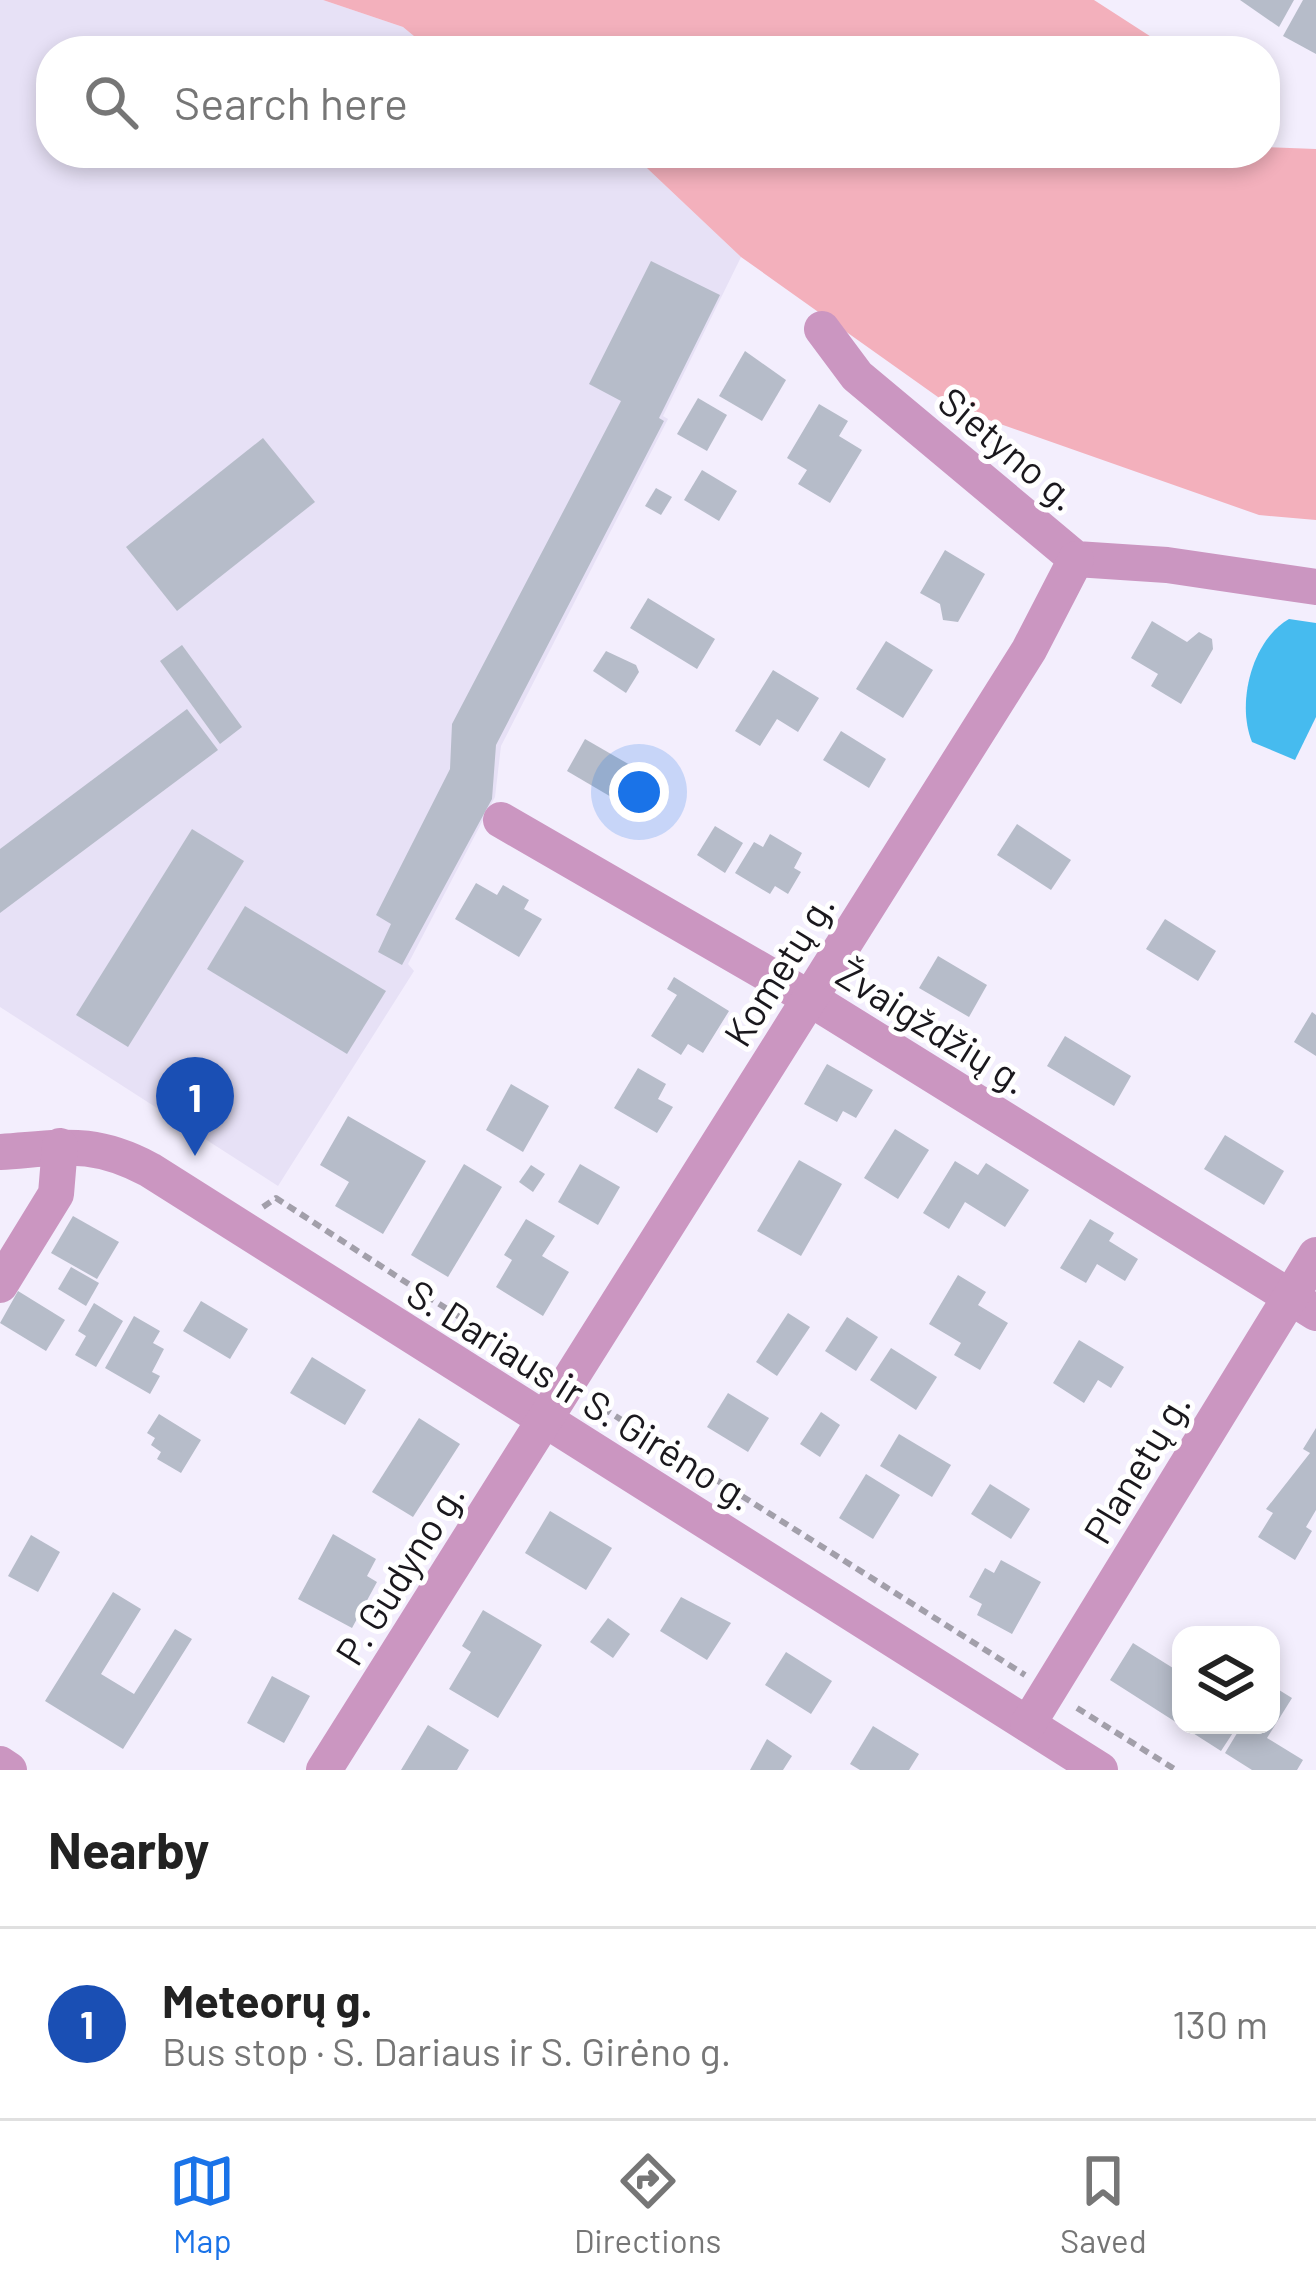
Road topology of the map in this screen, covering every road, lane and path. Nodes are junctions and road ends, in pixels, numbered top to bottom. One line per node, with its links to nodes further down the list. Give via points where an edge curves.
1 (822, 329): 2 (street, Sietyno g., via 857,376)
2 (1076, 560): 3 (street, Sietyno g.); 5 (street, Kometų g., via 1029,650)
3 (1316, 587)
4 (501, 820): 5 (street, Žvaigždžių g.)
5 (809, 998): 11 (street, Žvaigždžių g.); 12 (street, Kometų g.)
6 (60, 1146): 7 (street, S. Dariaus ir S. Girėno g.); 8 (street, S. Dariaus ir S. Girėno g., via 118,1153); 10 (street, via 56,1194)
7 (0, 1152)
8 (235, 1226): 12 (path, via 277,1198); 13 (street, S. Dariaus ir S. Girėno g.)
9 (1316, 1255): 11 (street, Planetų g.)
10 (0, 1285)
11 (1303, 1304): 14 (street, Planetų g.)
12 (566, 1385): 13 (street, Kometų g.); 14 (path)
13 (544, 1420): 15 (street, S. Dariaus ir S. Girėno g.); 18 (street, P. Gudyno g.)
14 (1049, 1690): 15 (street, Planetų g.); 20 (path)
15 (1028, 1724): 19 (street, S. Dariaus ir S. Girėno g.)
16 (0, 1764): 17 (street)
17 (9, 1770)
18 (324, 1770)
19 (1100, 1770)
20 (1176, 1770)

